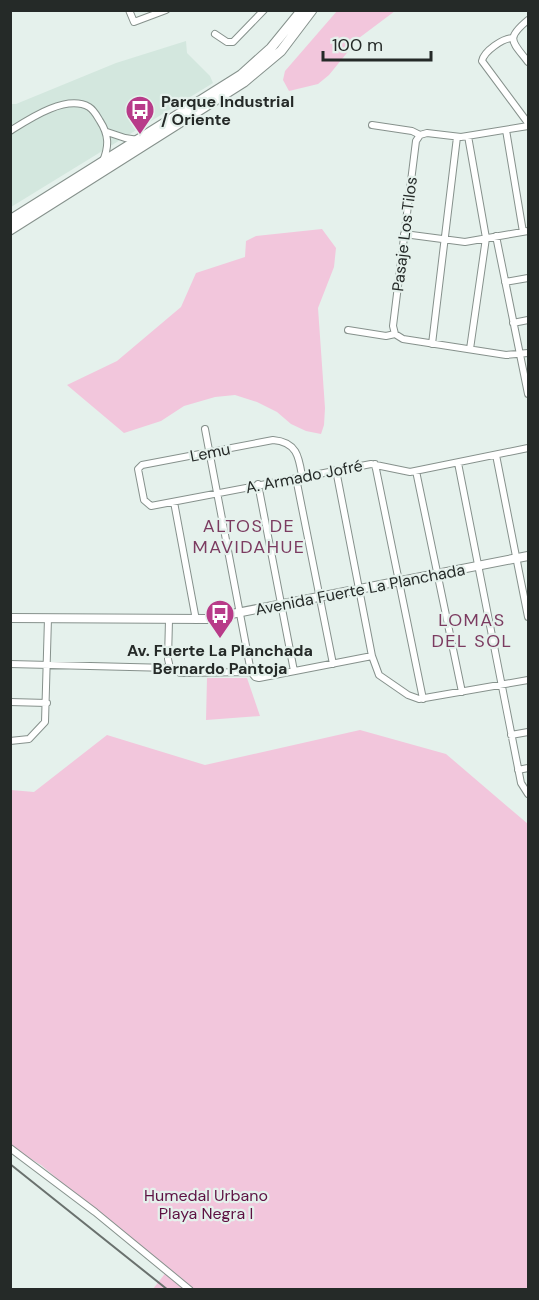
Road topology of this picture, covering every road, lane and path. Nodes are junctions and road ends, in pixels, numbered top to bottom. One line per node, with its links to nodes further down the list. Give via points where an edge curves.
1 (129, 10): 2 (street, via 134,22)
2 (166, 10)
3 (264, 10): 7 (street, via 233,42)
4 (302, 10): 18 (main road, via 281,38 251,67)
5 (312, 10): 21 (main road, via 281,51 244,82)
6 (528, 20): 8 (street)
7 (215, 34)
8 (513, 38): 9 (street); 11 (street, via 505,39 482,61)
9 (528, 62)
10 (372, 125): 15 (street)
11 (528, 125): 12 (street)
12 (506, 130): 16 (street); 22 (street)
13 (10, 131): 14 (street, via 44,110 78,104 93,110)
14 (107, 132): 18 (street); 19 (street)
15 (420, 135): 17 (street); 23 (street, Pasaje Los Tilos)
16 (468, 136): 17 (street); 25 (street)
17 (457, 137): 26 (street)
18 (139, 140): 19 (main road)
19 (102, 162): 20 (main road)
20 (10, 220)
21 (10, 230)
22 (526, 231): 24 (street)
23 (404, 234): 26 (street); 32 (street, Pasaje Los Tilos)
24 (496, 236): 25 (street); 28 (street)
25 (486, 238): 26 (street, via 465,242); 34 (street)
26 (445, 239): 33 (street)
27 (528, 278): 28 (street)
28 (505, 282): 30 (street)
29 (528, 320): 30 (street)
30 (513, 323): 36 (street)
31 (348, 330): 32 (street)
32 (395, 334): 33 (street)
33 (432, 344): 34 (street)
34 (470, 349): 36 (street)
35 (528, 353): 36 (street)
36 (520, 354): 37 (street)
37 (528, 394)
38 (205, 429): 40 (street)
39 (528, 448): 41 (street, A. Armado Jofré)
40 (209, 452): 46 (street, Lemu, via 277,440 297,453); 48 (street); 50 (street, Lemu, via 139,466 144,500)
41 (496, 455): 42 (street, A. Armado Jofré); 52 (street)
42 (458, 463): 45 (street, A. Armado Jofré); 53 (street)
43 (375, 464): 44 (street, A. Armado Jofré); 45 (street, A. Armado Jofré); 55 (street)
44 (336, 470): 46 (street, A. Armado Jofré); 56 (street)
45 (416, 471): 54 (street)
46 (299, 477): 47 (street, A. Armado Jofré); 57 (street, Lemu)
47 (258, 484): 48 (street, A. Armado Jofré); 58 (street)
48 (217, 493): 49 (street, A. Armado Jofré); 59 (street)
49 (174, 502): 50 (street, A. Armado Jofré); 64 (street)
50 (151, 506)
51 (528, 555): 52 (street, Avenida Fuerte La Planchada)
52 (517, 558): 53 (street, Avenida Fuerte La Planchada); 60 (street)
53 (478, 565): 54 (street, Avenida Fuerte La Planchada); 73 (street)
54 (438, 573): 55 (street, Avenida Fuerte La Planchada); 74 (street)
55 (399, 582): 56 (street, Avenida Fuerte La Planchada); 75 (street)
56 (360, 590): 57 (street, Avenida Fuerte La Planchada); 65 (street)
57 (320, 597): 58 (street, Avenida Fuerte La Planchada); 67 (street, Lemu)
58 (281, 604): 59 (street, Avenida Fuerte La Planchada); 70 (street)
59 (240, 612): 64 (street, Avenida Fuerte La Planchada); 71 (street)
60 (528, 617)
61 (10, 618): 62 (street, Avenida Fuerte La Planchada)
62 (48, 618): 63 (street, Avenida Fuerte La Planchada); 68 (street)
63 (169, 620): 64 (street, Avenida Fuerte La Planchada); 69 (street)
64 (196, 620)
65 (372, 656): 67 (street); 75 (street, via 378,675 411,697)
66 (10, 664): 68 (street)
67 (333, 664): 70 (street)
68 (47, 665): 69 (street); 77 (street)
69 (170, 668): 71 (street, via 180,673)
70 (294, 671): 71 (street, via 259,678)
71 (251, 672)
72 (528, 680): 73 (street)
73 (501, 685): 74 (street); 79 (street)
74 (462, 692): 75 (street)
75 (423, 699)
76 (10, 702): 77 (street)
77 (47, 703): 80 (street, via 42,727 29,739)
78 (528, 732): 79 (street)
79 (511, 735): 82 (street)
80 (10, 741)
81 (528, 768): 82 (street)
82 (518, 770): 83 (street)
83 (528, 794)
84 (10, 1148): 85 (street)
85 (190, 1290)

